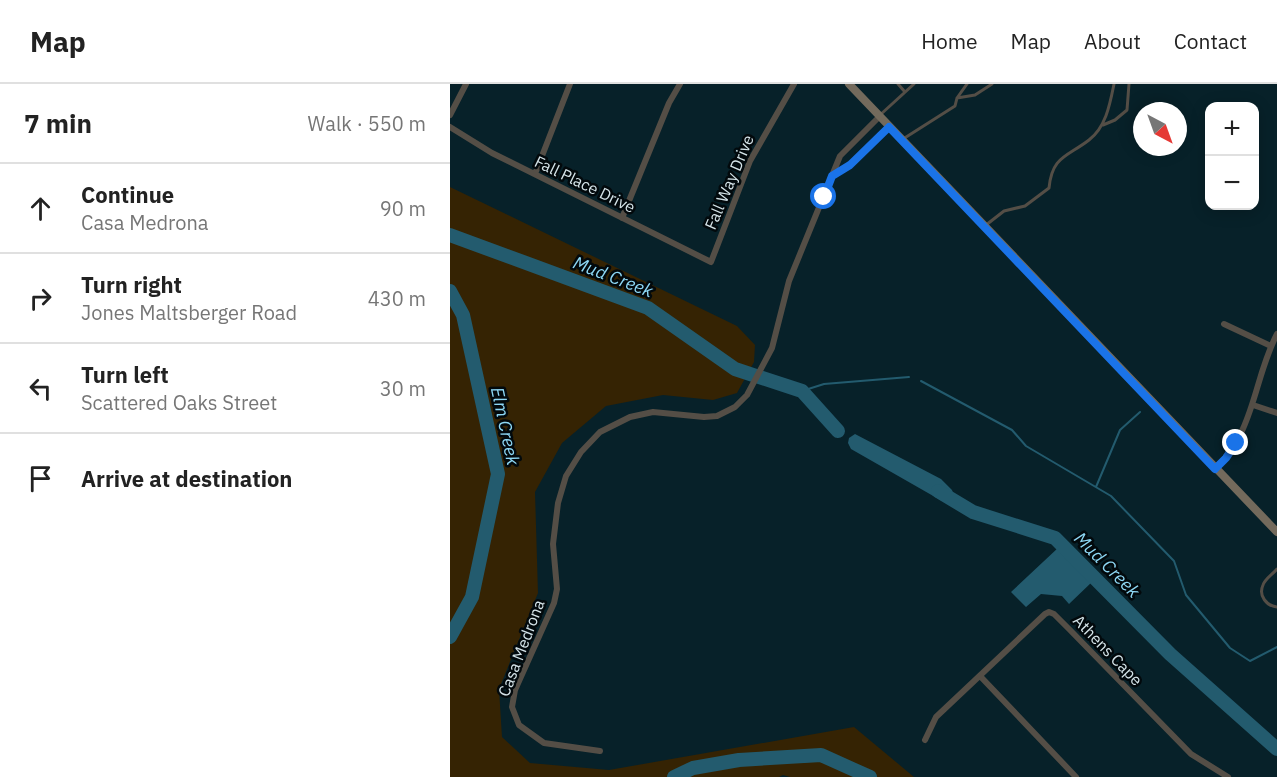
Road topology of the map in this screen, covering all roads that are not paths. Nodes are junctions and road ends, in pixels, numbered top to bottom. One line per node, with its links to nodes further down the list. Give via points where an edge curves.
1 (466, 84): 14 (street)
2 (570, 84): 22 (street)
3 (680, 84): 24 (street)
4 (794, 84): 26 (street, Fall Way Drive, via 750,161)
5 (849, 84): 15 (main road)
6 (898, 84): 12 (lane)
7 (914, 84): 12 (lane)
8 (967, 84): 13 (lane)
9 (992, 84): 13 (lane, via 975,95)
10 (1114, 84): 16 (lane)
11 (1129, 84): 16 (lane, via 1127,110)
12 (905, 92): 15 (lane)
13 (957, 98): 20 (lane, via 955,106)
14 (450, 115)
15 (879, 117): 18 (main road); 19 (street, Casa Medrona)
16 (1101, 126): 25 (lane, via 1089,140 1056,163 1049,188 1025,206 1004,211)
17 (450, 127): 22 (street, Fall Place Drive)
18 (889, 127): 20 (main road); 21 (street)
19 (857, 138): 21 (street); 23 (street, Casa Medrona, via 840,156)
20 (902, 140): 25 (main road)
21 (867, 148): 23 (street)
22 (535, 174): 24 (street, Fall Place Drive)
23 (832, 176): 38 (street, Casa Medrona, via 789,280 772,348 747,395 717,416 652,412 630,417 600,432 566,476 558,502 554,544 554,603 515,690 512,707 519,725 544,743)
24 (622, 218): 26 (street, Fall Place Drive)
25 (984, 226): 32 (main road)
26 (711, 262)
27 (1224, 324): 29 (street)
28 (1277, 334): 29 (street)
29 (1271, 346): 30 (street)
30 (1253, 405): 31 (street); 32 (street, via 1236,443)
31 (1277, 413)
32 (1215, 469): 33 (main road)
33 (1277, 532)
34 (1277, 569): 35 (lane, via 1263,585 1262,594 1265,602)
35 (1277, 607)
36 (980, 676): 37 (street, Athens Cape, via 936,717); 39 (street); 40 (street, Athens Cape, via 1045,614 1054,614 1191,754)
37 (926, 740)
38 (600, 751)
39 (1076, 777)
40 (1228, 777)

